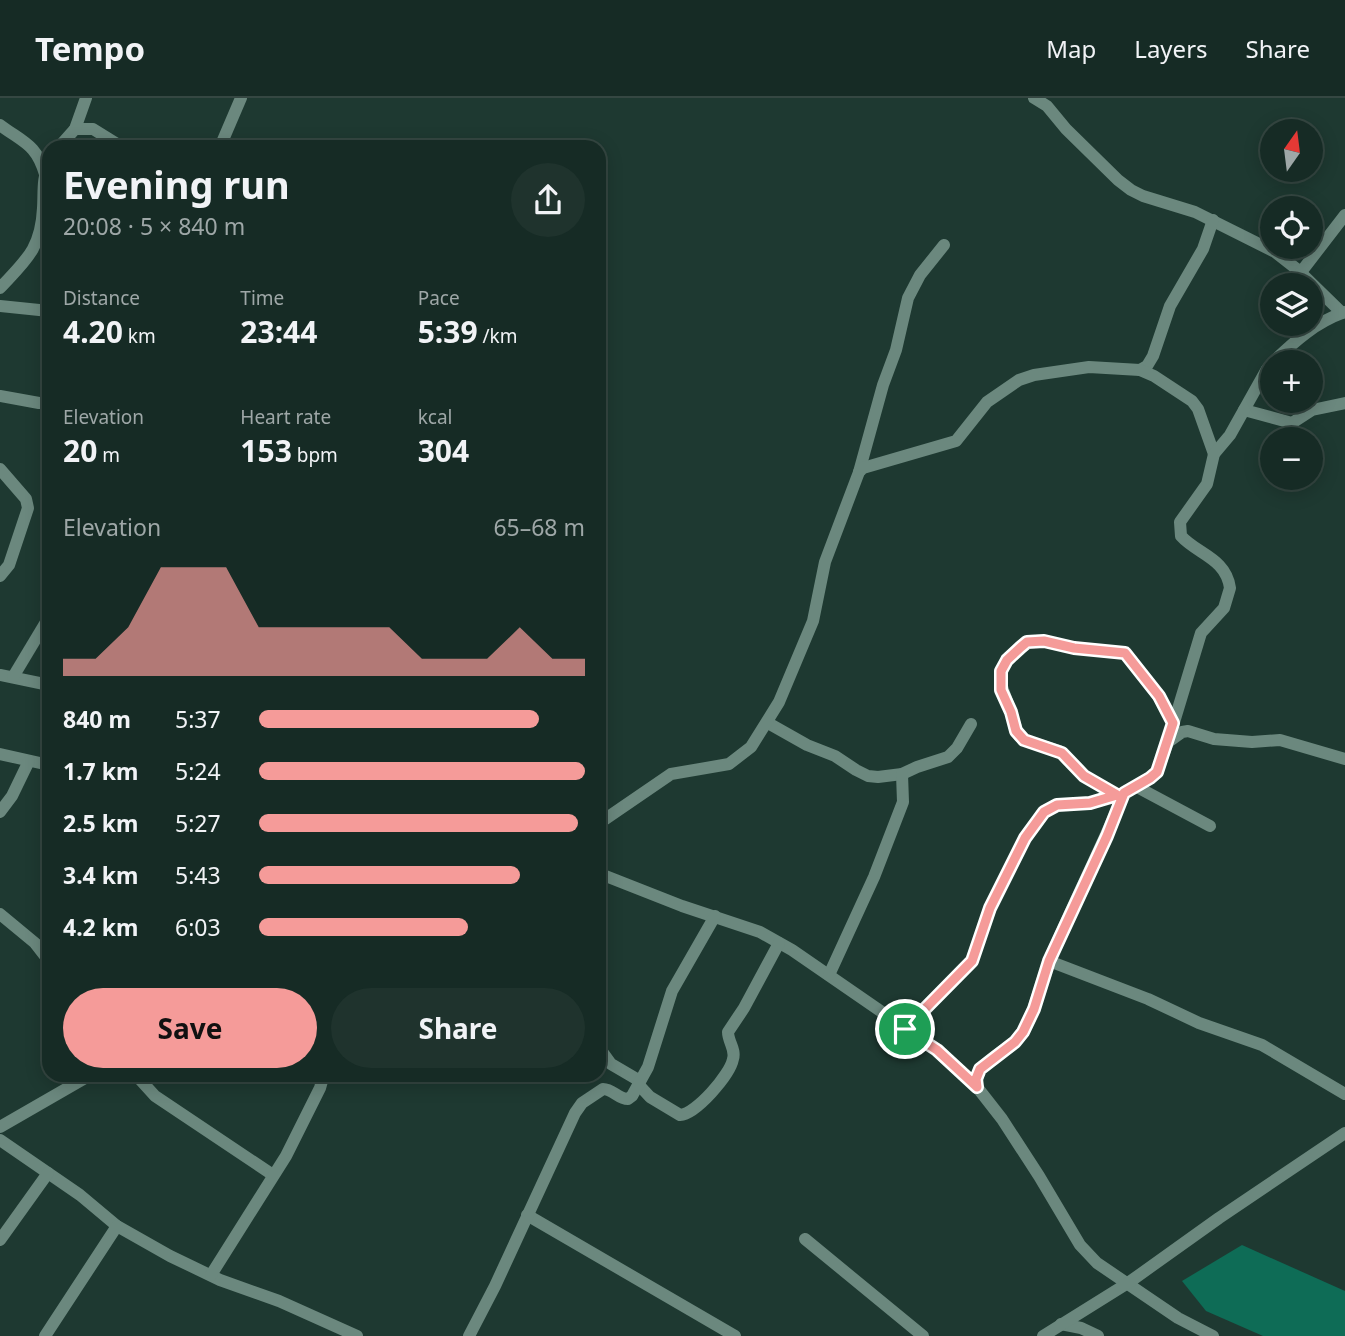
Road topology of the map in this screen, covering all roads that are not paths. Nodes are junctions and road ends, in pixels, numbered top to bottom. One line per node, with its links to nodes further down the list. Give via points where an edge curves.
1 (86, 98): 5 (street)
2 (241, 98): 8 (street)
3 (1034, 98): 11 (street, via 1131,190)
4 (0, 125): 9 (street, via 34,149)
5 (75, 129): 6 (street); 7 (street, via 93,130)
6 (65, 140)
7 (110, 140)
8 (223, 140)
9 (42, 161)
10 (1345, 215): 14 (street)
11 (1213, 220): 14 (street, via 1275,252); 20 (street, via 1203,249 1170,306 1153,355)
12 (42, 224): 15 (street, via 35,248)
13 (944, 246): 28 (street, via 908,298)
14 (1301, 272): 18 (street)
15 (0, 288)
16 (0, 306): 17 (street)
17 (42, 310)
18 (1344, 313): 19 (street, via 1320,323)
19 (1286, 350)
20 (1140, 370): 26 (street, via 1192,401); 28 (street, via 1088,367 1034,374 987,402 956,442)
21 (1260, 380): 25 (street)
22 (0, 396): 23 (street)
23 (42, 403)
24 (1345, 403): 25 (street, via 1312,410 1292,423)
25 (1244, 410): 26 (street)
26 (1214, 454): 35 (street, via 1207,484 1187,510 1179,530 1184,540 1220,566 1230,588 1224,608 1201,633)
27 (0, 469): 29 (street, via 26,499 28,508 9,565)
28 (859, 472): 34 (street, via 825,562 813,621)
29 (0, 576)
30 (42, 629): 32 (street)
31 (0, 675): 32 (street)
32 (13, 677): 33 (street)
33 (42, 683)
34 (768, 723): 42 (street, via 868,776); 46 (street, via 751,747 729,764 671,774)
35 (1173, 723): 37 (street); 44 (street, via 1159,696 1125,653 1027,642 1007,660 999,681 1019,736 1059,751 1084,776)
36 (971, 724): 42 (street, via 952,755)
37 (1168, 742): 39 (street, via 1185,732 1235,741 1280,740); 43 (street, via 1157,772)
38 (0, 754): 40 (street)
39 (1345, 759)
40 (29, 761): 41 (street); 45 (street)
41 (42, 764)
42 (902, 774): 54 (street, via 903,802)
43 (1137, 787): 44 (street); 47 (street)
44 (1121, 794): 53 (street, via 1107,836); 55 (street, via 1090,803 1057,805 1044,812 1025,838 990,908 972,961)
45 (0, 811)
46 (606, 819)
47 (1210, 826)
48 (606, 876): 50 (street)
49 (0, 914): 52 (street)
50 (715, 916): 51 (street); 60 (street, via 672,991 658,1041)
51 (779, 943): 54 (street); 60 (street, via 729,1032 733,1063 706,1099 680,1115 650,1097)
52 (42, 952)
53 (1049, 961): 61 (street, via 1023,1032 980,1069); 62 (street, via 1262,1045)
54 (829, 975): 55 (street)
55 (905, 1029): 61 (street, via 937,1050)
56 (606, 1057): 60 (street)
57 (78, 1082): 63 (street)
58 (142, 1082): 67 (street, via 155,1096)
59 (322, 1082): 67 (street)
60 (639, 1083): 68 (street, via 628,1099 603,1088 582,1103)
61 (977, 1087): 73 (street, via 1032,1164 1080,1245 1097,1263)
62 (1345, 1094)
63 (0, 1128)
64 (1345, 1133): 73 (street)
65 (0, 1140): 66 (street)
66 (48, 1173): 69 (street); 71 (street)
67 (273, 1175): 72 (street)
68 (527, 1215): 77 (street); 78 (street)
69 (117, 1226): 72 (street); 75 (street)
70 (805, 1239): 79 (street)
71 (0, 1240)
72 (211, 1276): 76 (street)
73 (1128, 1283): 74 (street); 82 (street)
74 (1061, 1324): 80 (street); 81 (street)
75 (45, 1336)
76 (357, 1336)
77 (469, 1336)
78 (735, 1336)
79 (923, 1336)
80 (1043, 1336)
81 (1098, 1336)
82 (1213, 1336)

